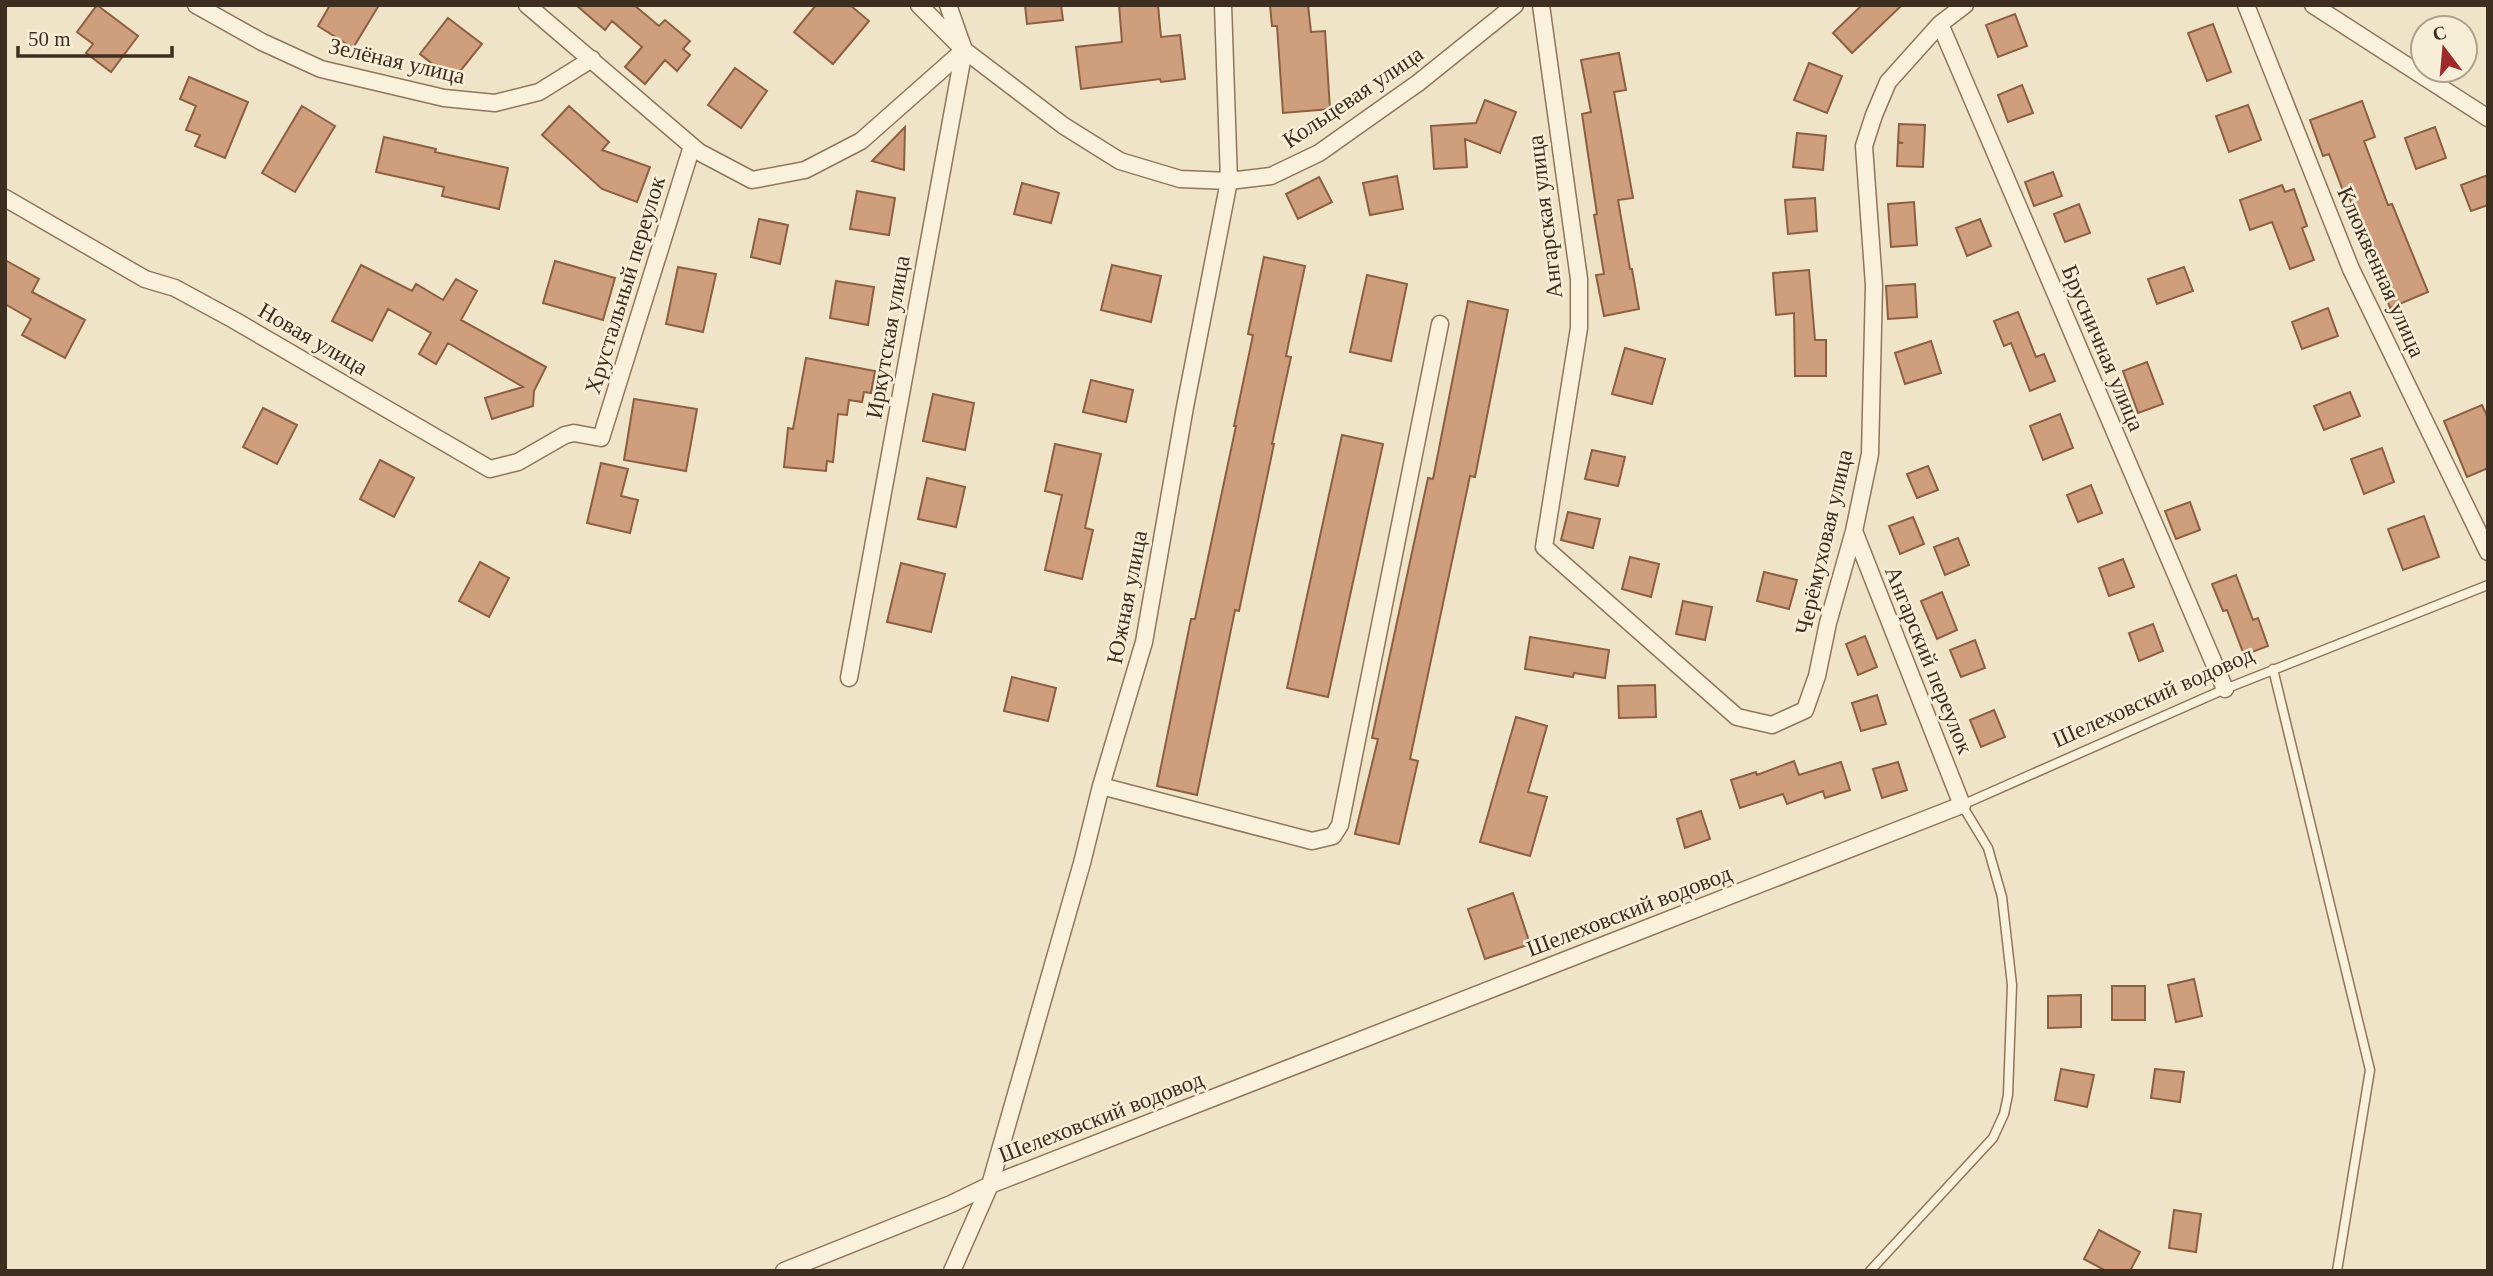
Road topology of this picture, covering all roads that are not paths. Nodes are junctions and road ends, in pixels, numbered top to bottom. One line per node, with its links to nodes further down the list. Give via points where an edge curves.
1 (196, 5): 13 (street, Зелёная улица, via 321,69 444,98 495,103 539,92)
2 (527, 5): 13 (street)
3 (919, 5): 12 (street, Кольцевая улица)
4 (948, 5): 12 (street, Иркутская улица)
5 (1223, 5): 16 (street, Южная улица)
6 (1515, 5): 16 (street, Кольцевая улица, via 1418,83 1319,153 1270,176)
7 (1541, 5): 21 (street, Ангарская улица, via 1579,279 1579,328)
8 (1965, 5): 11 (street, Черёмуховая улица)
9 (2246, 5): 22 (street, Клюквенная улица, via 2351,269)
10 (2314, 5): 14 (street)
11 (1940, 24): 20 (street, Черёмуховая улица, via 1888,82 1864,146 1874,285 1870,454); 26 (street, Брусничная улица)
12 (964, 50): 15 (street, via 861,141 805,170 752,180); 16 (street, Кольцевая улица, via 1064,126 1120,161 1180,179); 25 (street, Иркутская улица)
13 (592, 59): 15 (street)
14 (2488, 118)
15 (692, 146): 19 (street, Хрустальный переулок)
16 (1229, 181): 27 (street, Южная улица, via 1144,642)
17 (5, 198): 19 (street, Новая улица, via 145,279 175,288 234,320 490,468 518,462 565,435)
18 (1440, 324): 27 (street, via 1340,825 1333,836 1312,841)
19 (601, 438)
20 (1854, 531): 21 (street, Черёмуховая улица, via 1805,710 1772,725 1737,717); 28 (street, Ангарский переулок)
21 (1544, 547)
22 (2488, 552)
23 (2488, 585): 24 (lane, Шелеховский водовод)
24 (2273, 669): 26 (lane, Шелеховский водовод); 33 (lane, via 2370,1070)
25 (849, 678)
26 (2225, 689): 28 (lane, Шелеховский водовод)
27 (1101, 786): 29 (street, Южная улица)
28 (1962, 805): 29 (street, Шелеховский водовод); 32 (lane, via 1988,848 2002,897 2012,985 2008,1095 1993,1138)
29 (990, 1185): 30 (street, Шелеховский водовод); 31 (street, Южная улица)
30 (784, 1271)
31 (952, 1271)
32 (1870, 1271)
33 (2337, 1271)

